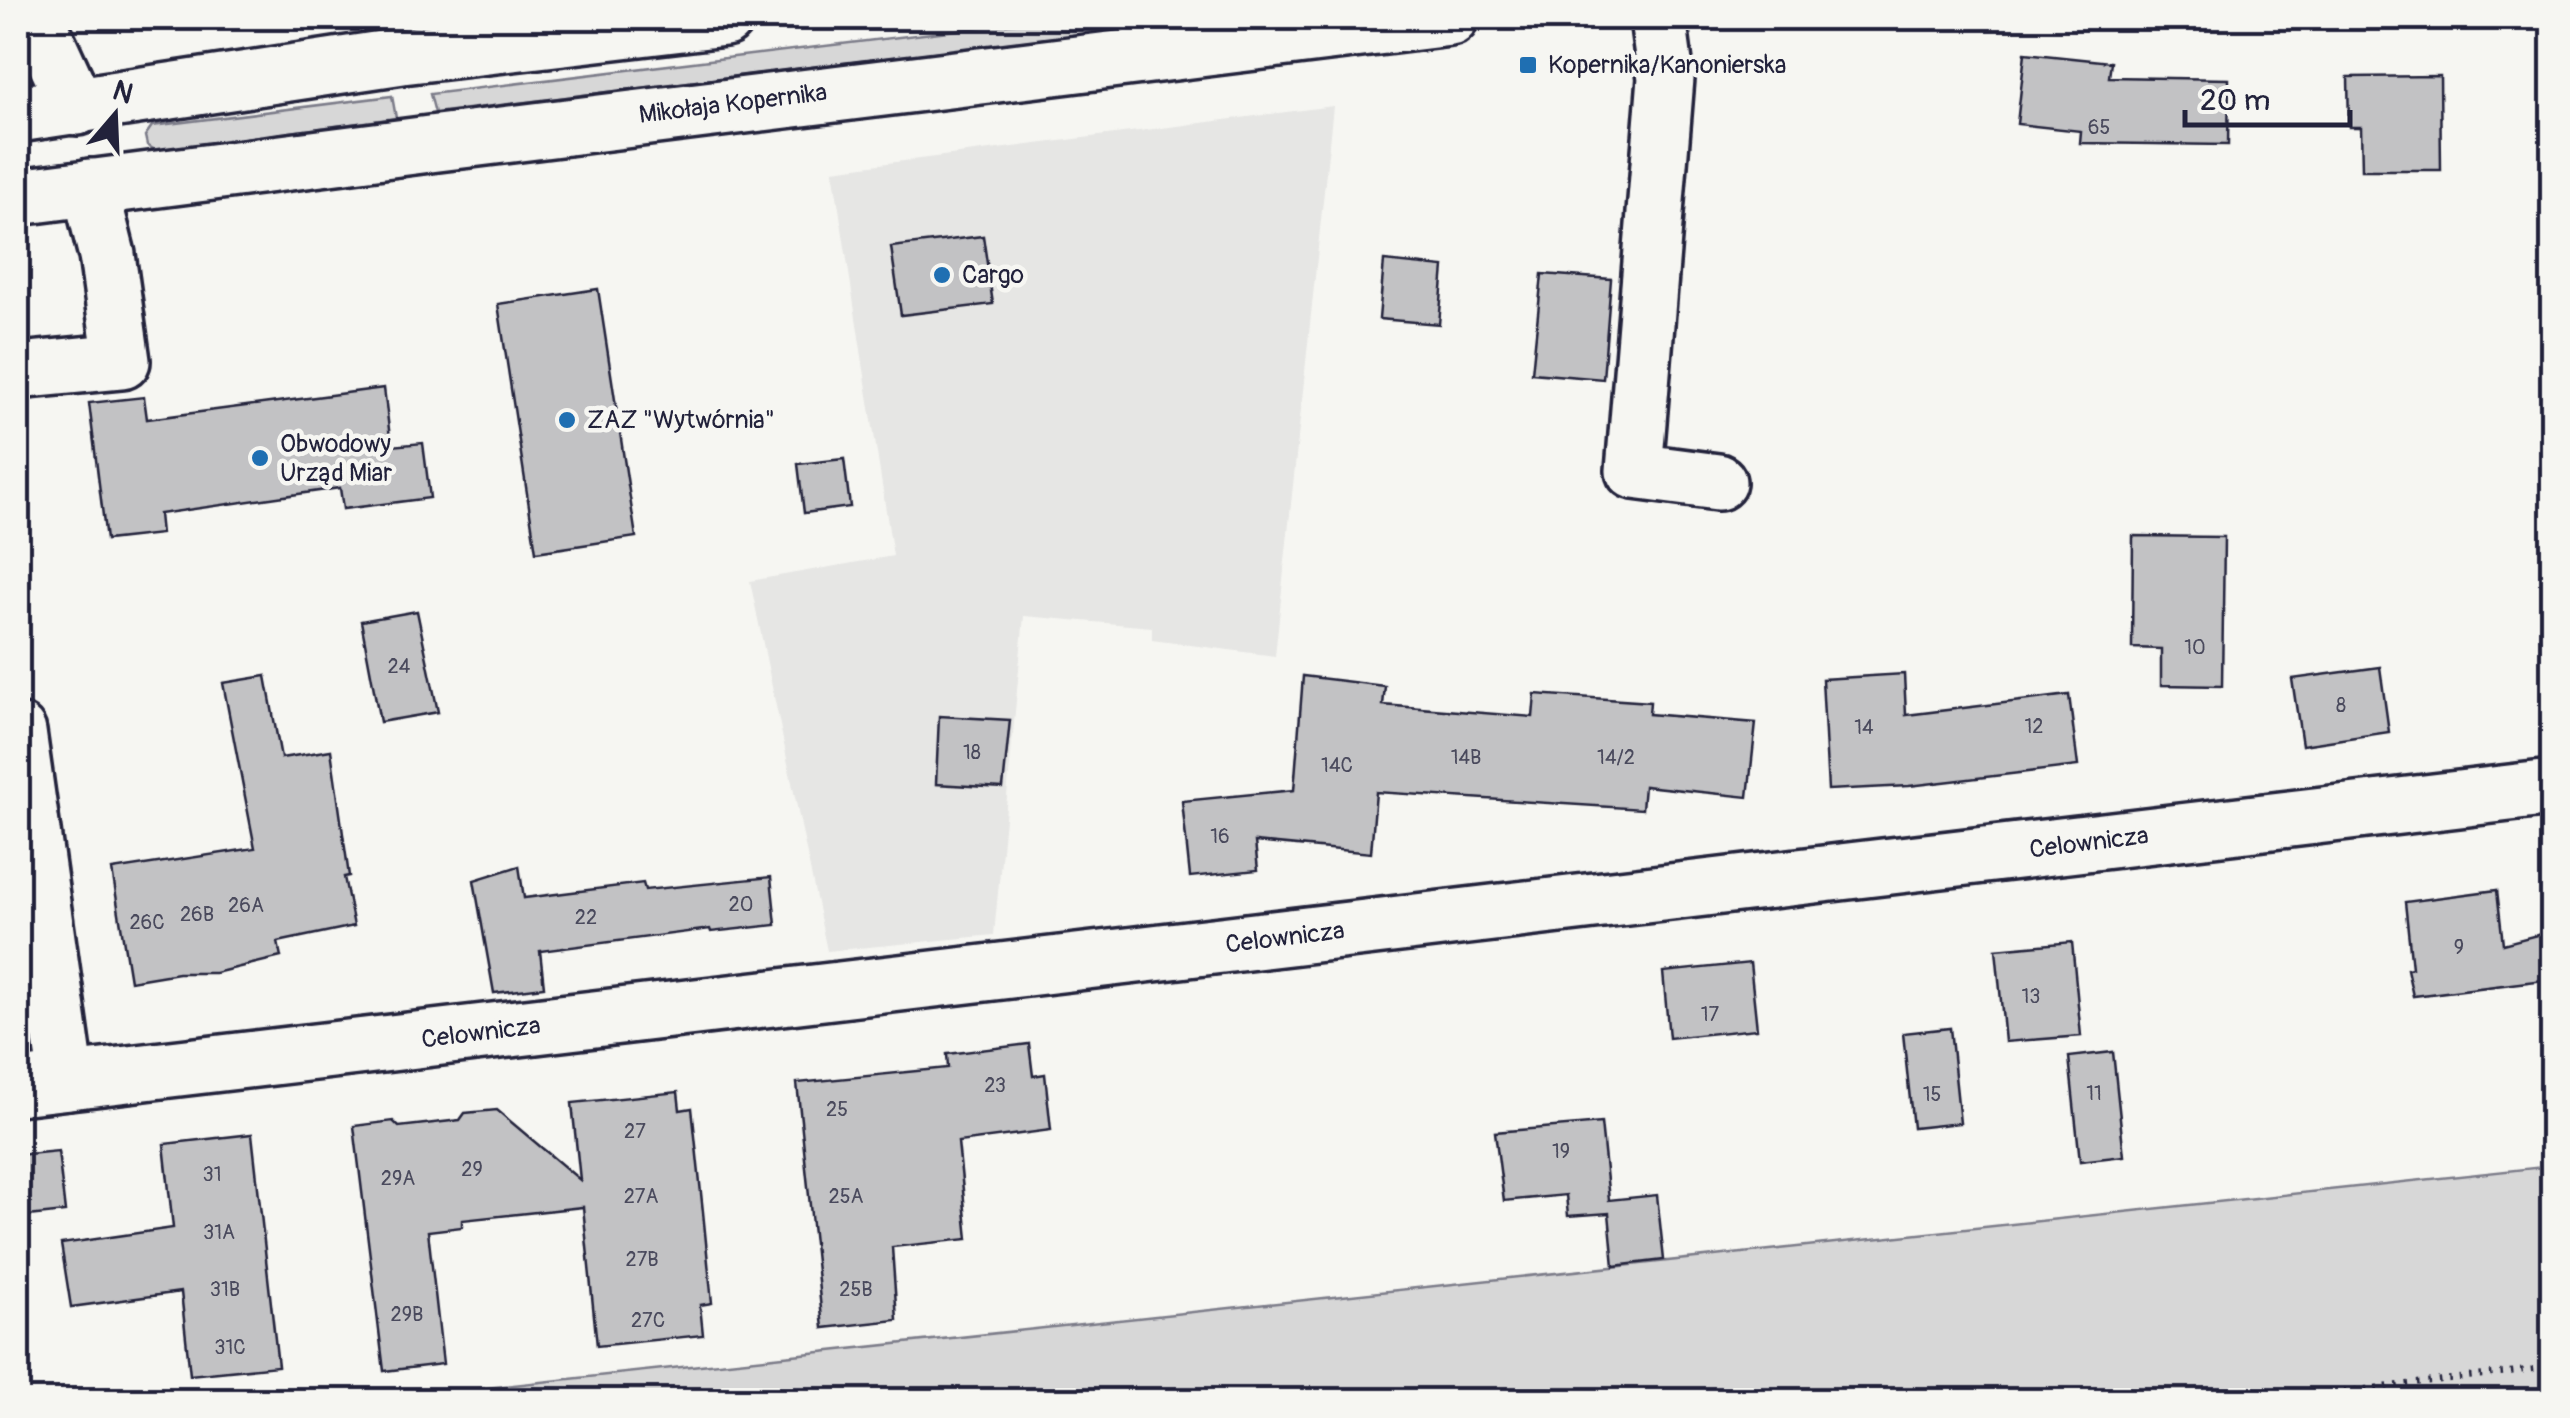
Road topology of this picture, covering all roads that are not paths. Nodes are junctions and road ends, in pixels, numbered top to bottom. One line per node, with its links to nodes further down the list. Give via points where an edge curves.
1 (36, 18): 5 (street)
2 (725, 18): 5 (street, via 402,56)
3 (1450, 18): 7 (street, Mikołaja Kopernika)
4 (1658, 18): 10 (street, via 1666,78 1634,471)
5 (77, 107): 6 (street); 7 (street)
6 (18, 114)
7 (90, 187): 8 (street, Mikołaja Kopernika); 9 (street, via 122,360)
8 (18, 196)
9 (18, 371)
10 (1718, 482)
11 (18, 732): 13 (street)
12 (2552, 788): 13 (street, Celownicza)
13 (42, 1084)

